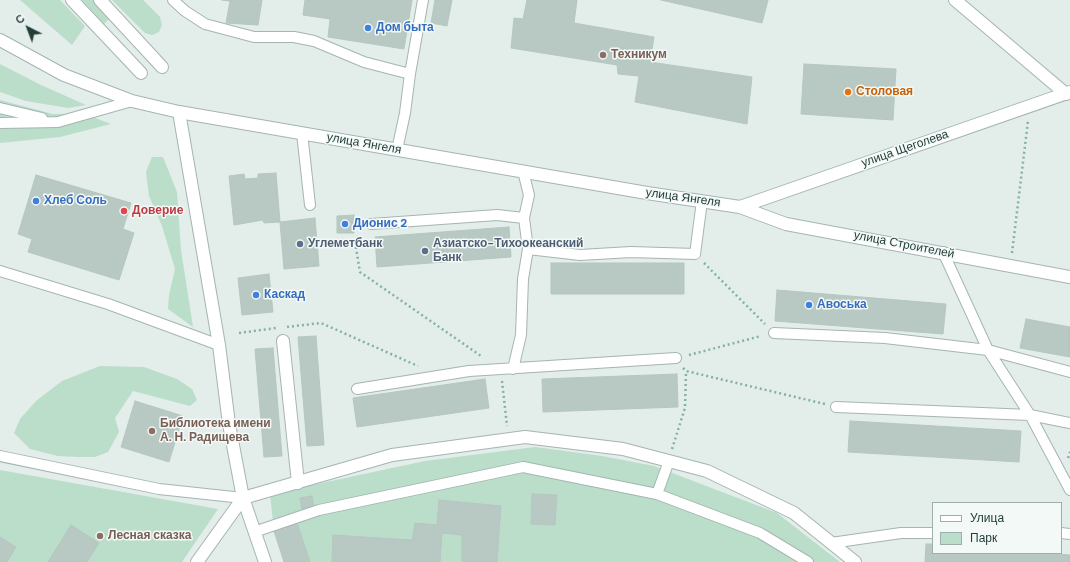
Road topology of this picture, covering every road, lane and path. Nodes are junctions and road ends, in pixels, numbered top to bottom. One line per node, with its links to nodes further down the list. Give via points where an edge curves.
1 (72, 0): 8 (street)
2 (100, 0): 7 (street)
3 (173, 0): 9 (lane, via 205,24 254,37 294,37 314,41 364,62)
4 (423, 0): 9 (lane)
5 (955, 0): 10 (street)
6 (0, 40): 11 (street, улица Янгеля, via 64,75)
7 (162, 67)
8 (141, 73)
9 (410, 74): 18 (lane)
10 (1068, 93): 12 (street, улица Щеголева)
11 (132, 101): 14 (street, улица Янгеля); 16 (lane)
12 (1030, 106): 22 (street, улица Щеголева); 29 (path)
13 (0, 108): 16 (lane)
14 (179, 112): 17 (street, улица Янгеля); 35 (street)
15 (0, 122): 16 (lane)
16 (58, 122)
17 (302, 133): 18 (street, улица Янгеля); 21 (lane)
18 (397, 150): 19 (street, улица Янгеля)
19 (523, 171): 20 (street, улица Янгеля); 23 (lane, via 529,196)
20 (702, 201): 22 (street, улица Янгеля); 28 (lane)
21 (310, 205)
22 (740, 207): 27 (street, улица Строителей, via 786,224)
23 (524, 218): 24 (lane, via 496,215); 26 (lane)
24 (370, 224)
25 (355, 242): 39 (path, via 360,272)
26 (528, 249): 28 (lane, via 580,255 630,252); 38 (lane, via 522,294 521,335)
27 (942, 252): 29 (street, улица Строителей); 36 (lane)
28 (695, 254): 33 (path)
29 (1011, 266): 31 (street, улица Строителей)
30 (0, 270): 35 (lane, via 108,304)
31 (1070, 277)
32 (239, 333): 42 (path, via 321,323)
33 (774, 333): 36 (lane, via 885,338); 37 (path)
34 (283, 341): 50 (street)
35 (219, 345): 53 (street, via 229,424)
36 (988, 350): 41 (lane); 45 (lane)
37 (676, 358): 38 (lane); 40 (path)
38 (513, 369): 39 (lane)
39 (501, 370): 42 (lane); 47 (path)
40 (686, 371): 44 (path); 49 (path, via 685,408)
41 (1070, 372)
42 (440, 375): 43 (lane)
43 (357, 388)
44 (836, 407): 45 (lane)
45 (1030, 415): 46 (lane); 51 (lane)
46 (1070, 423)
47 (508, 439): 49 (street, via 524,437 623,449); 50 (street, via 392,455)
48 (0, 456): 53 (lane, via 159,489)
49 (669, 461): 52 (lane); 56 (street, via 707,471 794,512)
50 (298, 483): 53 (street)
51 (1070, 490)
52 (658, 494): 54 (lane, via 523,467 319,510); 59 (lane, via 760,533)
53 (243, 498): 54 (street); 57 (street)
54 (254, 532): 58 (street)
55 (932, 532): 56 (lane, via 901,533)
56 (831, 543): 60 (street)
57 (197, 562)
58 (264, 562)
59 (808, 562)
60 (855, 562)

